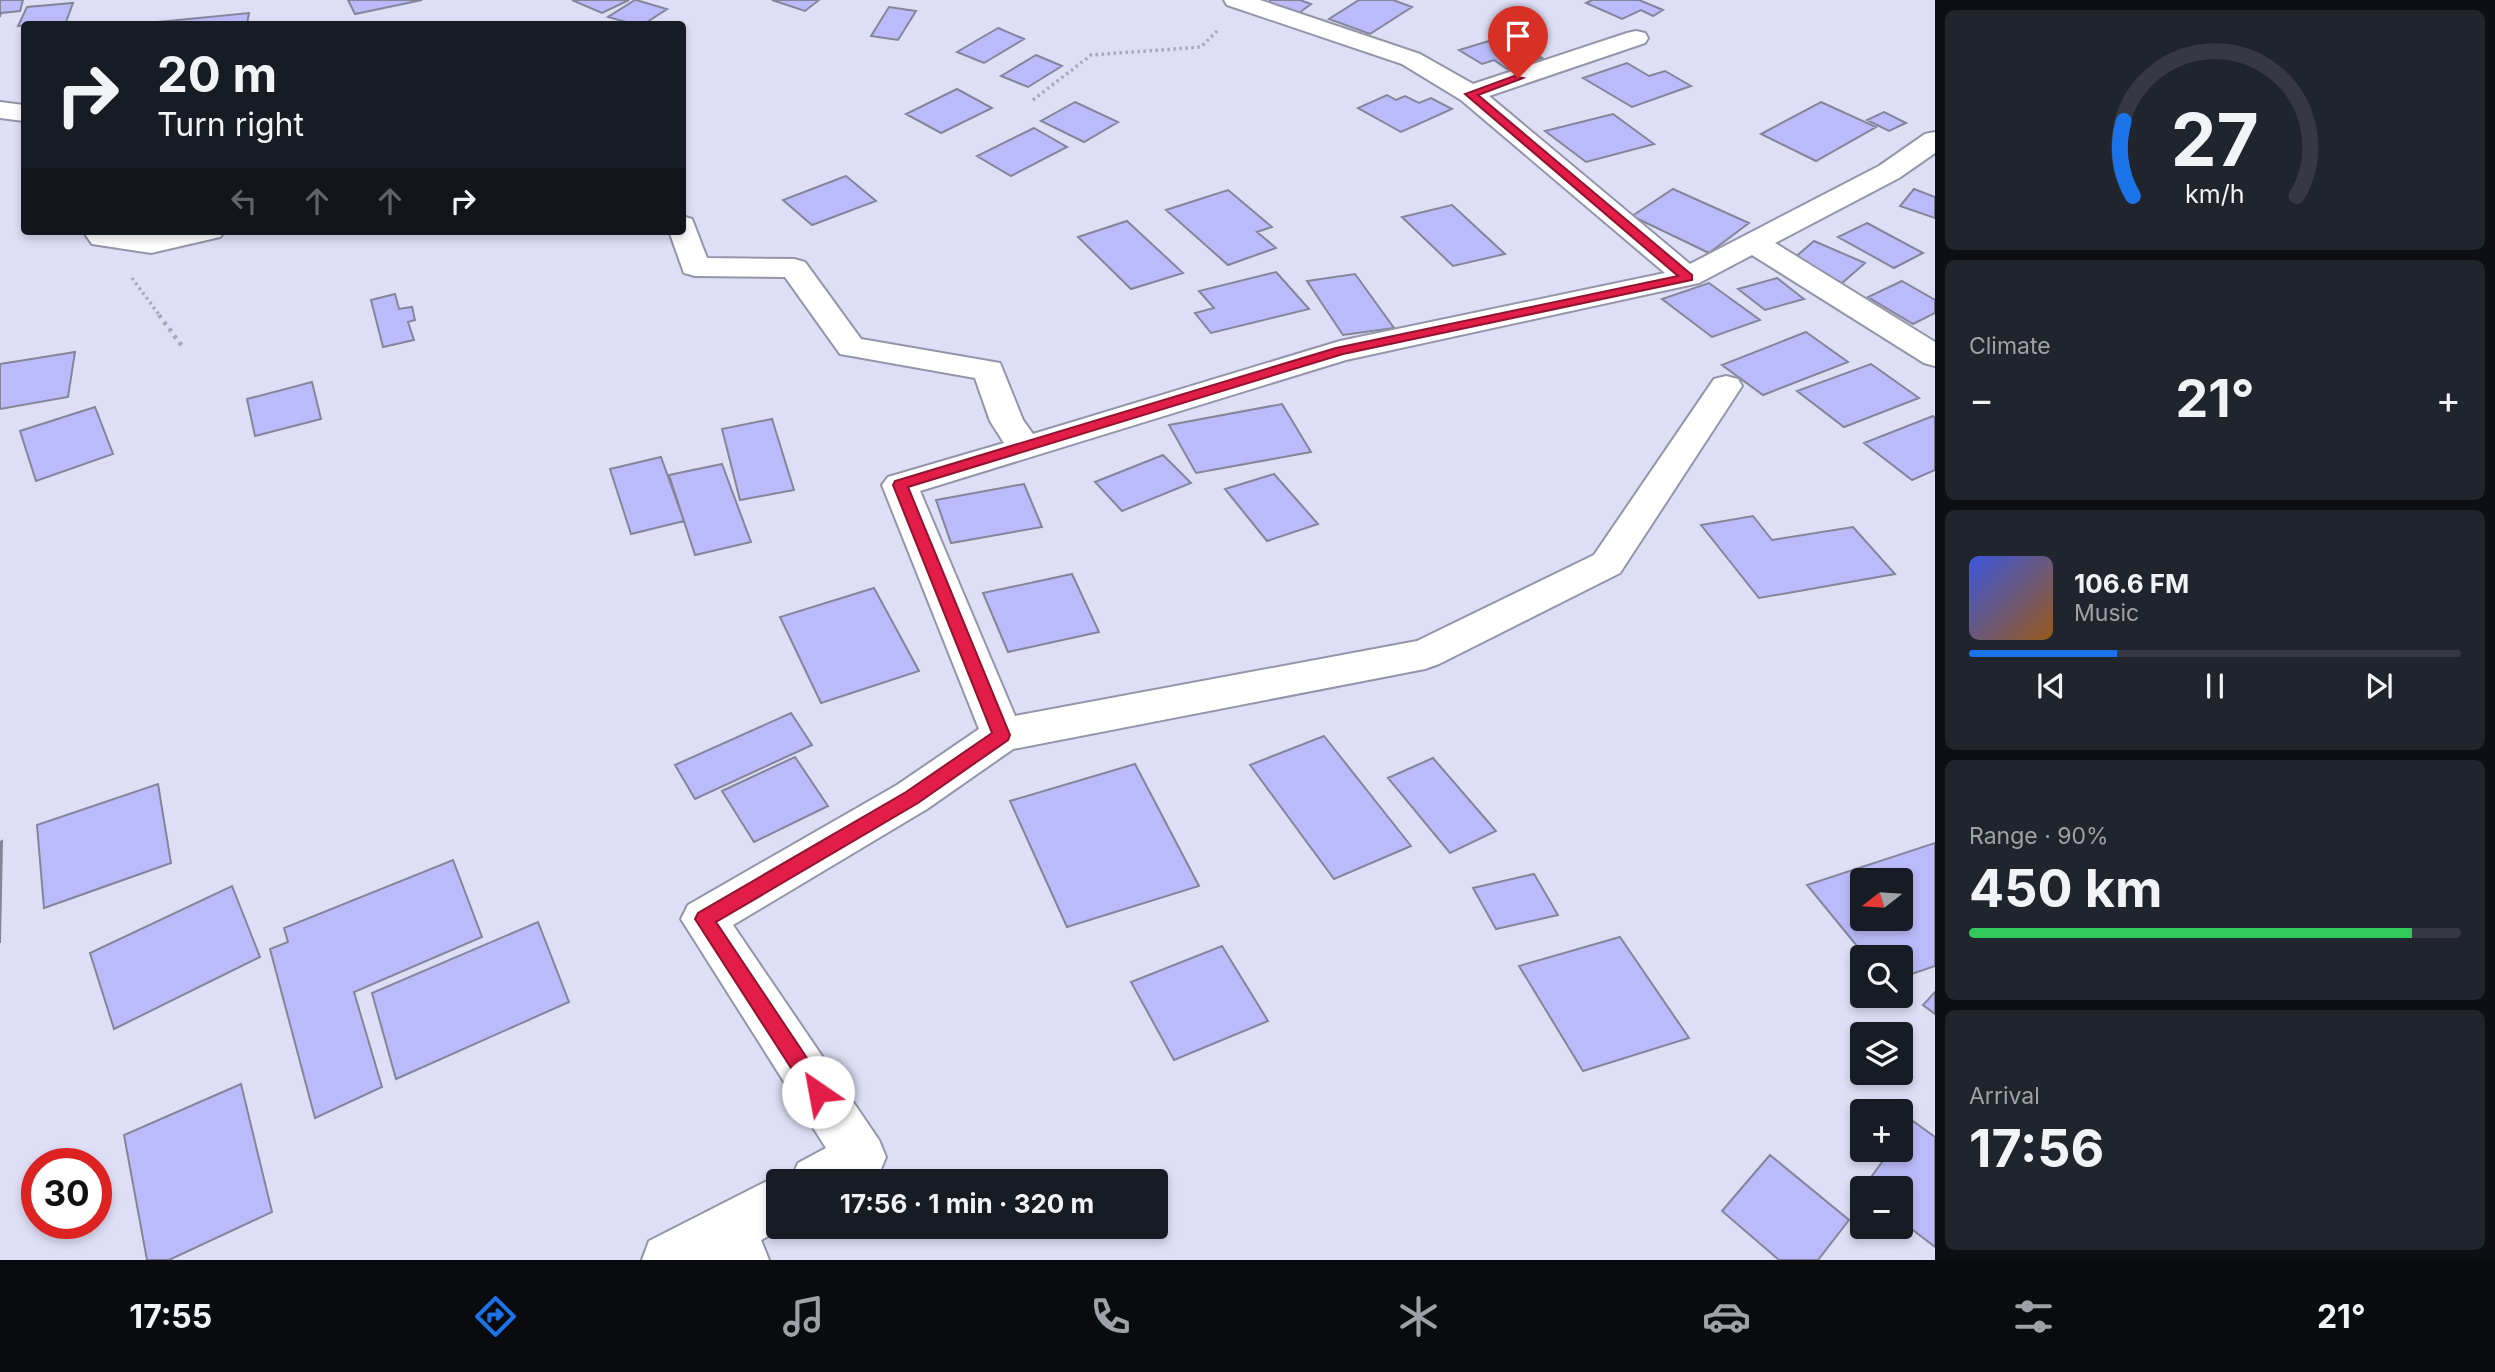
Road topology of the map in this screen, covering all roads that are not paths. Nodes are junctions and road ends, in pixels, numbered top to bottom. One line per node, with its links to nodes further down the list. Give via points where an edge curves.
1 (1241, 1): 3 (street, via 1411,59)
2 (1636, 38): 3 (street)
3 (1470, 94): 11 (street)
4 (0, 110): 5 (street)
5 (21, 113)
6 (1935, 140): 10 (street, via 1889,172)
7 (686, 231): 14 (street, via 695,267 794,268 851,347 988,370 1007,421)
8 (105, 235): 9 (street, via 151,244)
9 (192, 235)
10 (1753, 243): 11 (street); 12 (street)
11 (1688, 277): 14 (street, via 1340,351)
12 (1935, 356)
13 (1726, 386): 15 (street, via 1607,564 1425,654)
14 (1025, 448): 15 (street, via 900,485)
15 (1002, 735): 16 (street, via 912,797 704,919 861,1157)
16 (838, 1169)
17 (766, 1214): 18 (street)
18 (734, 1245): 19 (street)
19 (667, 1260)

